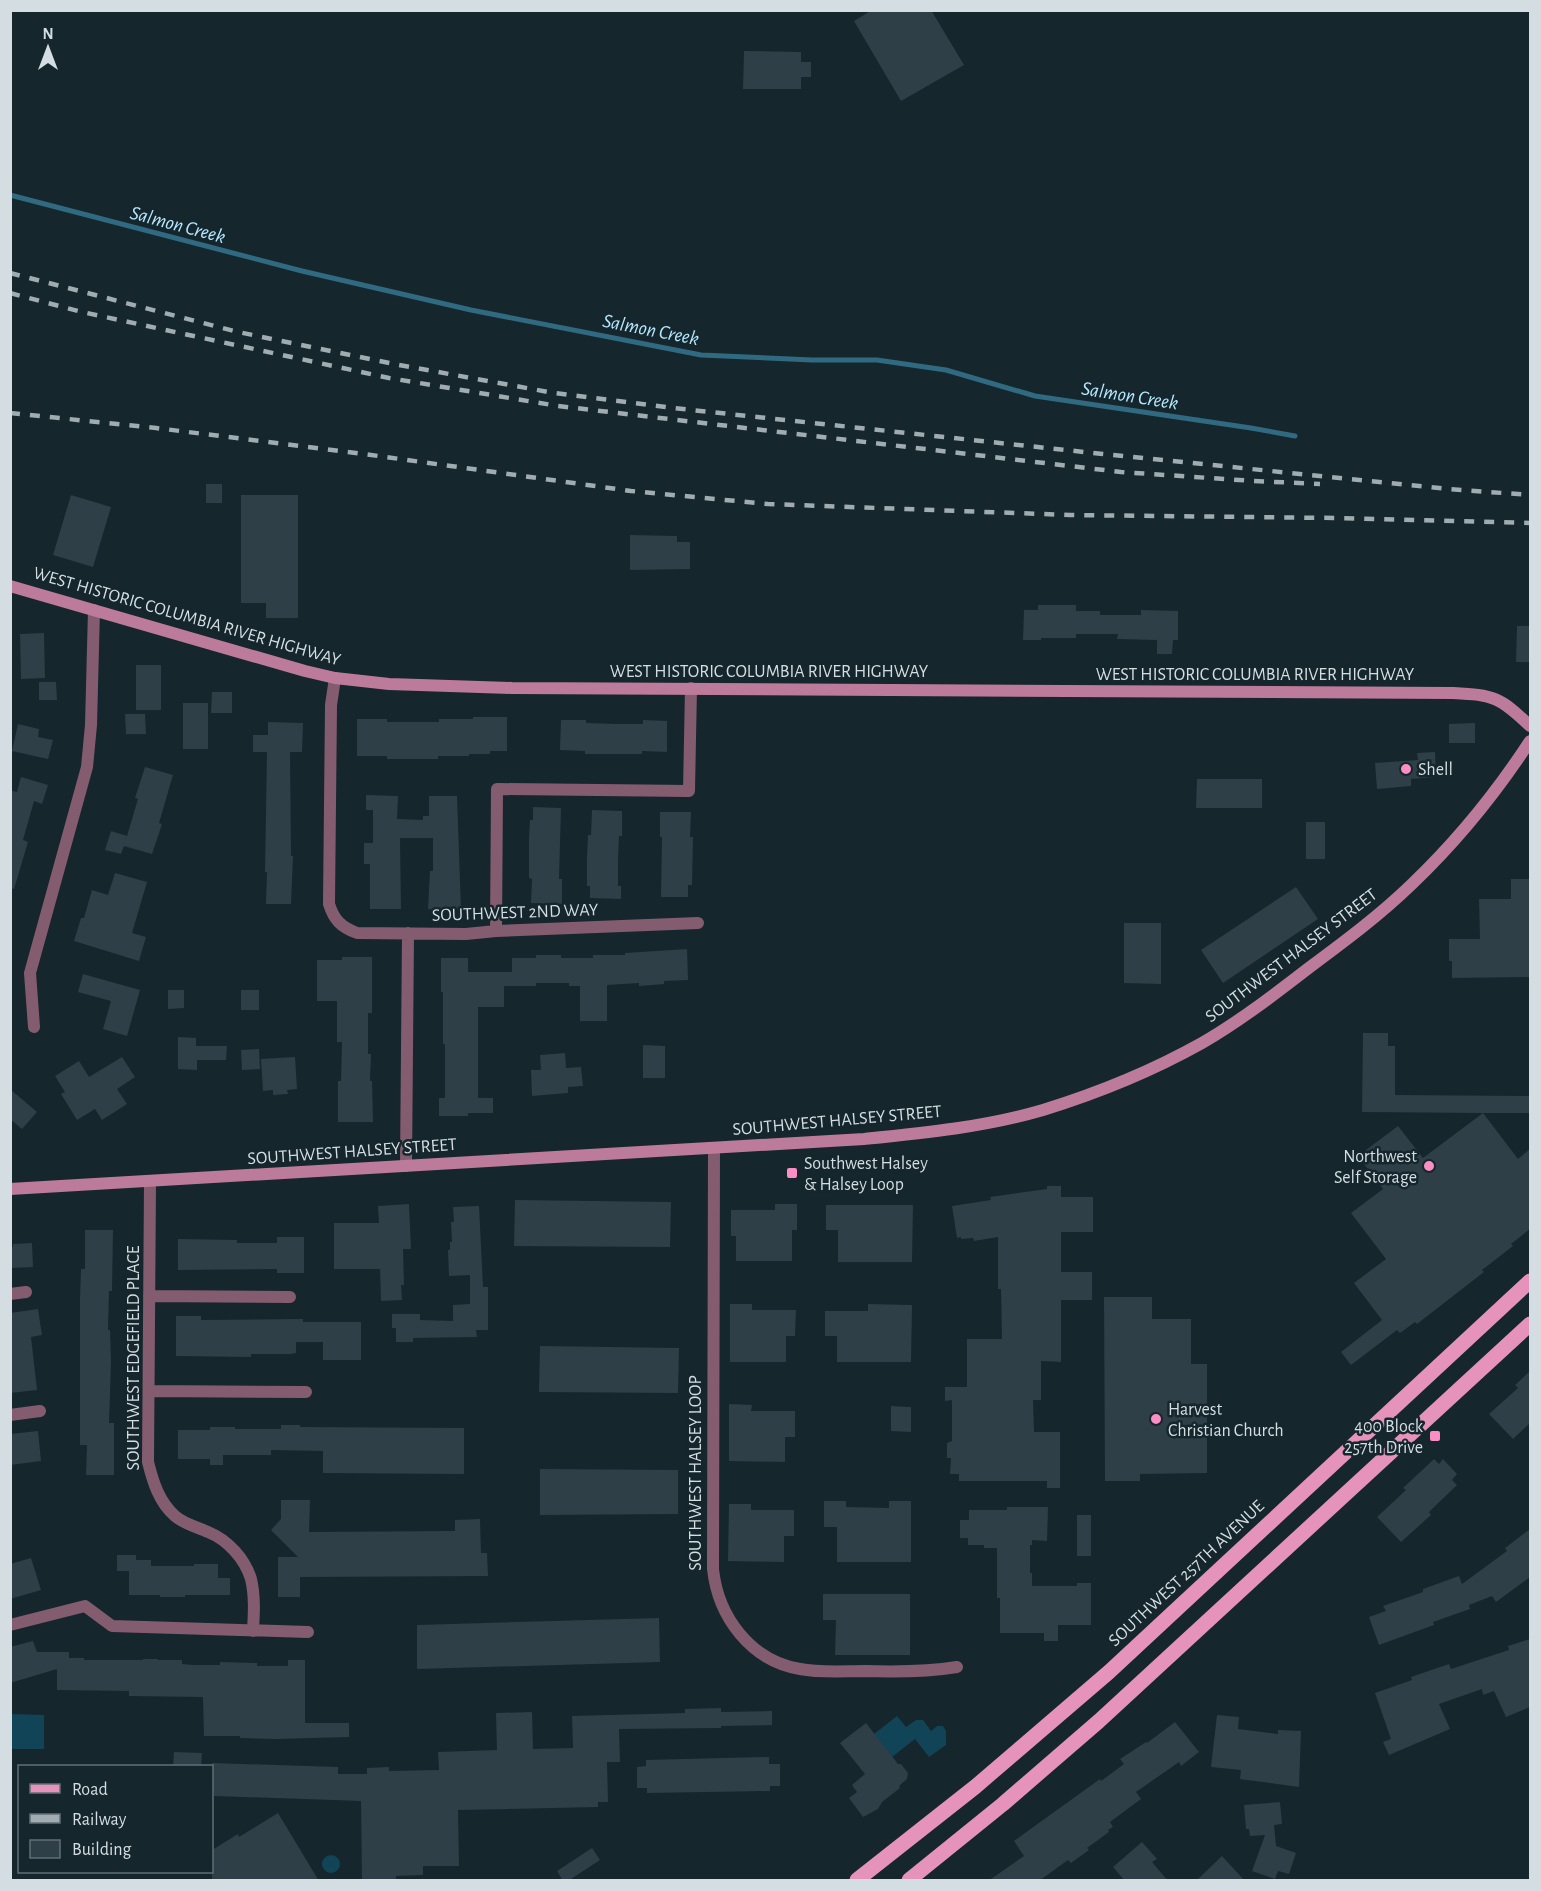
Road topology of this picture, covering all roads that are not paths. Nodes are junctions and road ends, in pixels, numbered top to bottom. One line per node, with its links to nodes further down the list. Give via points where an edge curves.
1 (10, 586): 2 (street, WEST HISTORIC COLUMBIA RIVER HIGHWAY)
2 (94, 610): 3 (street, WEST HISTORIC COLUMBIA RIVER HIGHWAY); 10 (street, via 87,767 30,973)
3 (335, 678): 4 (street, WEST HISTORIC COLUMBIA RIVER HIGHWAY, via 430,686); 9 (street, SOUTHWEST 2ND WAY, via 331,705 329,904 336,921 357,933)
4 (691, 688): 5 (street, WEST HISTORIC COLUMBIA RIVER HIGHWAY, via 1453,693 1502,701); 8 (street, via 689,791 497,789)
5 (1530, 726)
6 (1530, 741): 11 (street, SOUTHWEST HALSEY STREET, via 1462,831 1376,916 1237,1020 1159,1065 1068,1102 1013,1118 906,1135)
7 (698, 923): 8 (street, SOUTHWEST 2ND WAY)
8 (496, 931): 9 (street, SOUTHWEST 2ND WAY)
9 (408, 933): 12 (street)
10 (34, 1027)
11 (714, 1148): 12 (street, SOUTHWEST HALSEY STREET); 28 (street, SOUTHWEST HALSEY LOOP, via 713,1569 721,1603 750,1645 767,1658 800,1670 929,1672)
12 (406, 1166): 13 (street, SOUTHWEST HALSEY STREET)
13 (150, 1182): 14 (street, SOUTHWEST HALSEY STREET); 18 (street, SOUTHWEST EDGEFIELD PLACE)
14 (10, 1190)
15 (1530, 1281): 29 (main road, SOUTHWEST 257TH AVENUE, via 1109,1672 967,1794)
16 (26, 1292): 17 (street)
17 (10, 1294)
18 (149, 1296): 19 (street); 21 (street, SOUTHWEST EDGEFIELD PLACE)
19 (290, 1297)
20 (1530, 1323): 30 (main road, via 1099,1721)
21 (149, 1391): 22 (street); 26 (street, SOUTHWEST EDGEFIELD PLACE, via 148,1462 153,1483 176,1516 226,1543 242,1561 254,1597)
22 (306, 1392)
23 (40, 1411): 24 (street)
24 (10, 1415)
25 (10, 1625): 26 (street, via 85,1606 112,1626)
26 (253, 1630): 27 (street)
27 (308, 1632)
28 (957, 1668)
29 (857, 1881)
30 (909, 1881)

